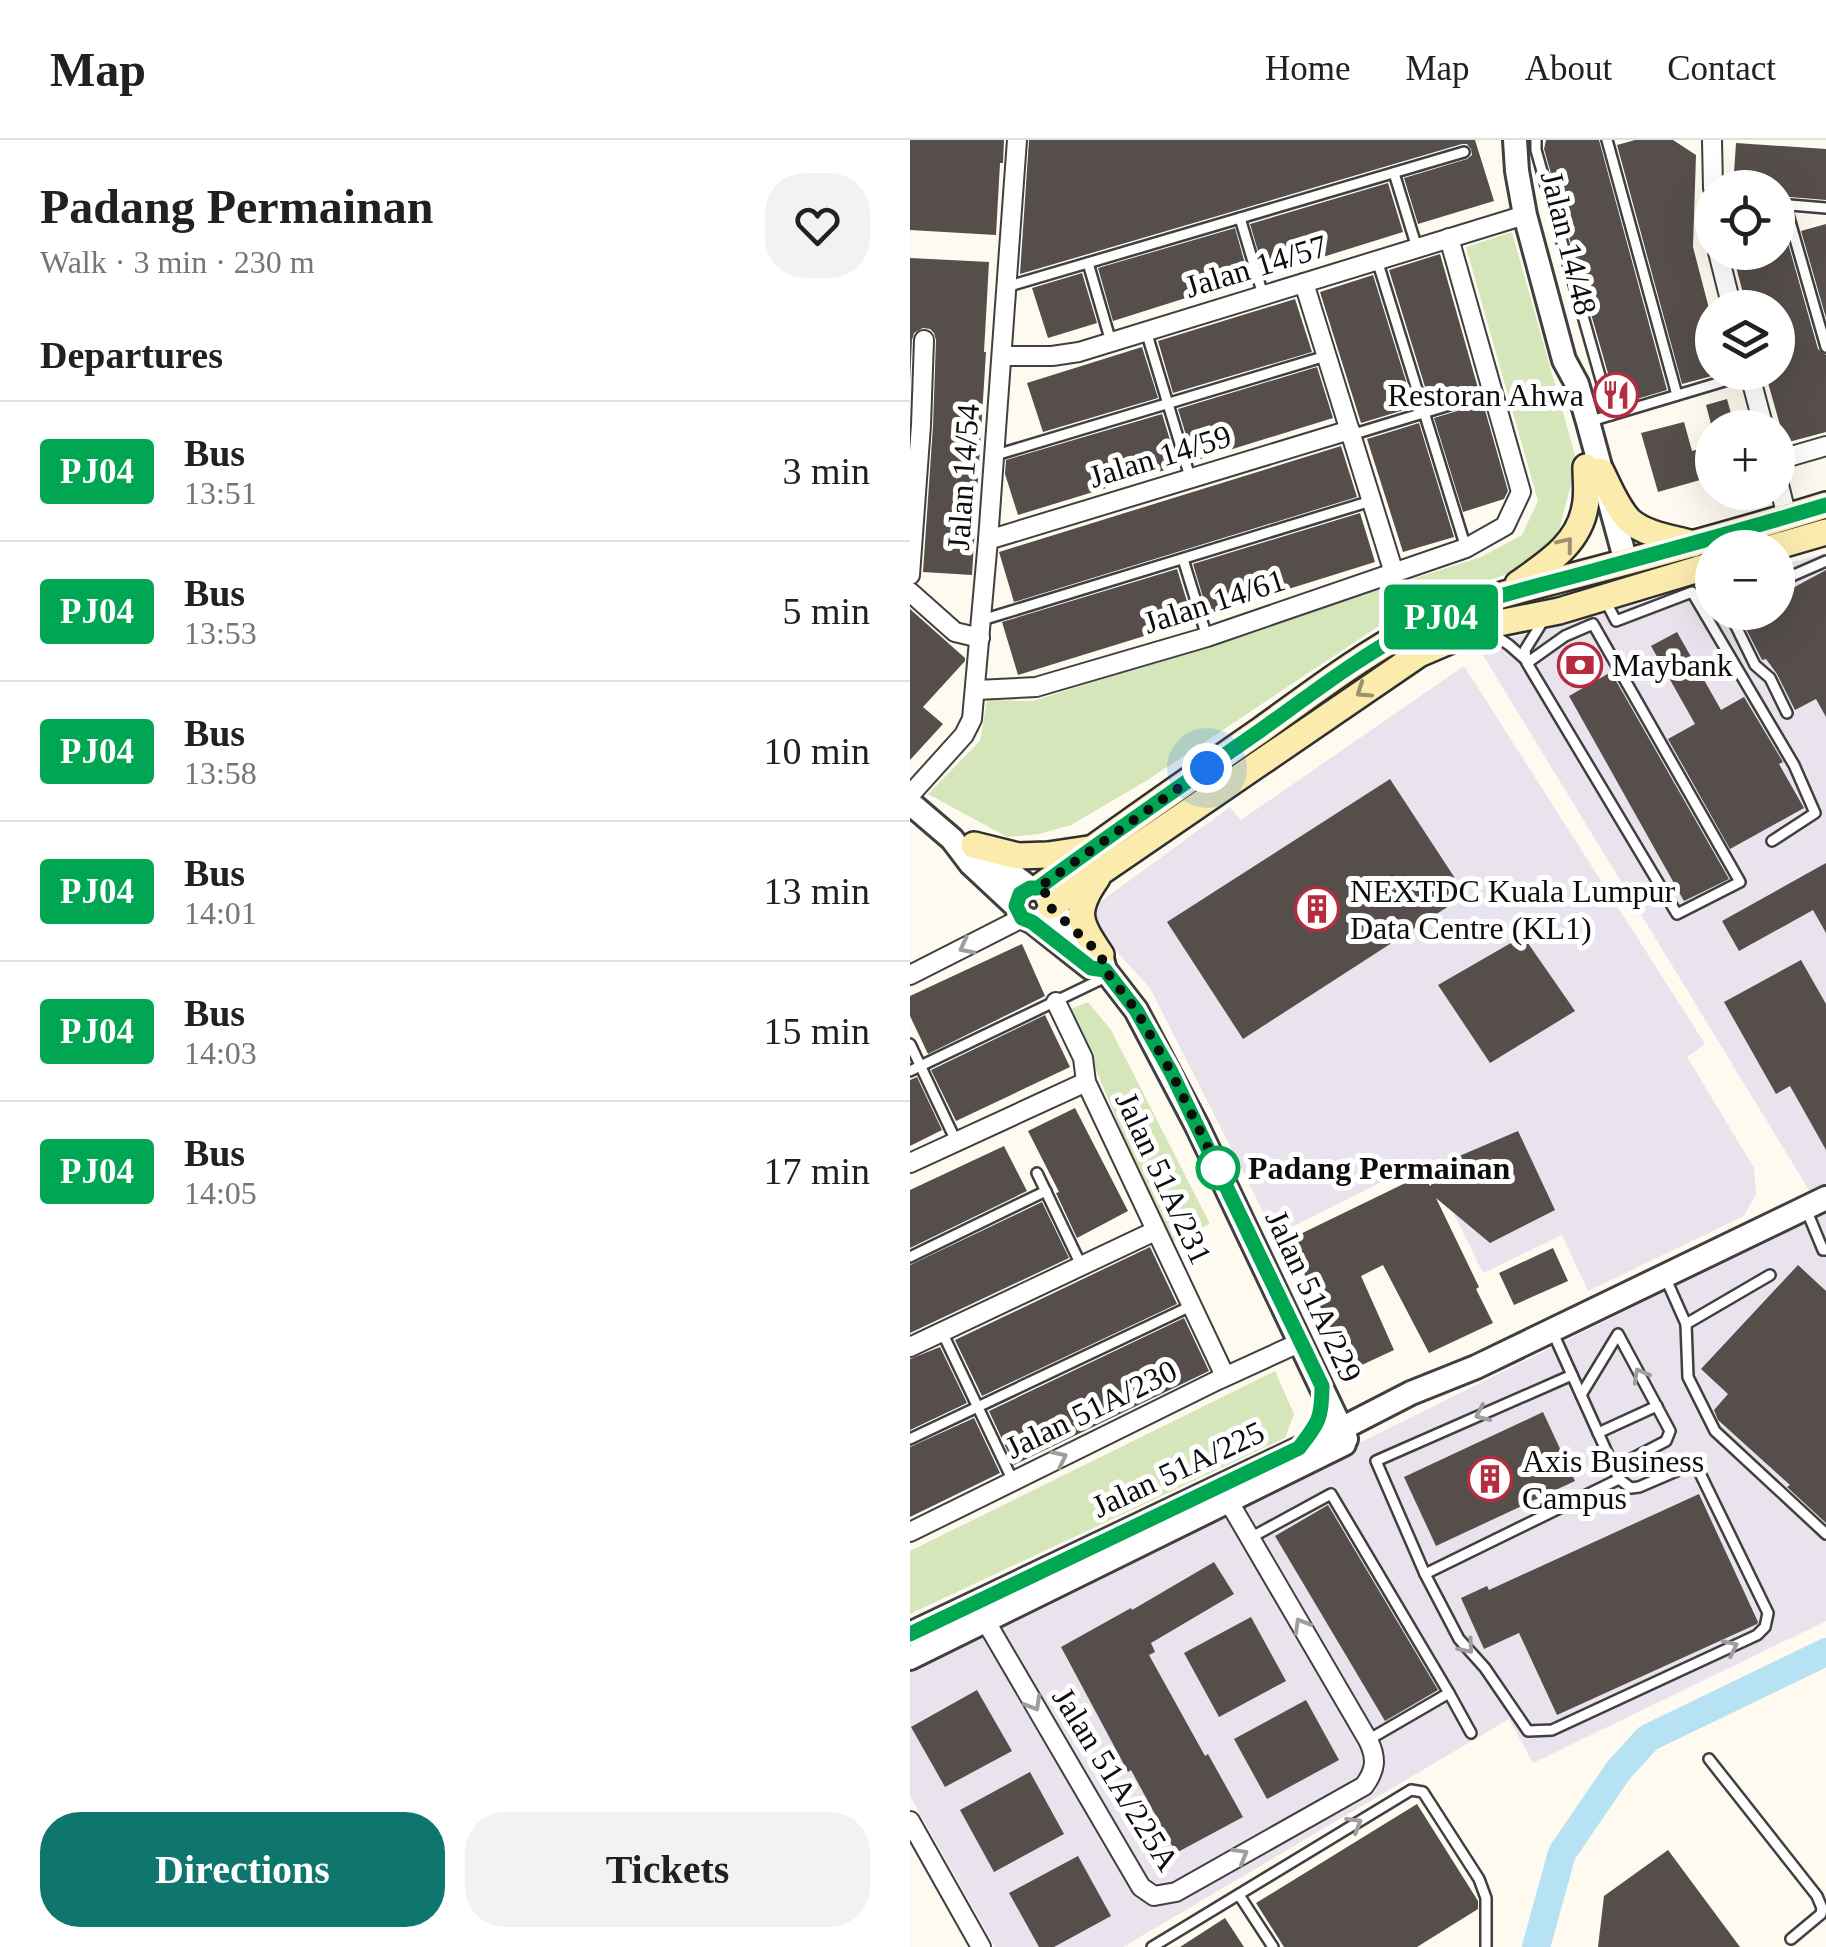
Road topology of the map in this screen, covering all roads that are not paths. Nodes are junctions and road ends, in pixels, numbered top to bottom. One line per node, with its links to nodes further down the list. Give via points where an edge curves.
1 (1017, 140): 19 (street, Jalan 14/54)
2 (1515, 140): 11 (street, Jalan 14/48)
3 (1536, 140): 33 (lane)
4 (1606, 140): 30 (lane)
5 (1712, 140): 7 (street)
6 (1464, 152): 8 (lane)
7 (1713, 170)
8 (1394, 172): 12 (lane); 14 (lane)
9 (1795, 205): 10 (lane)
10 (1826, 208)
11 (1525, 215): 13 (street, Jalan 14/57); 27 (street, Jalan 14/48)
12 (1240, 218): 17 (lane); 20 (lane)
13 (1449, 238): 14 (street, Jalan 14/57); 29 (street, Jalan 14/61)
14 (1417, 248): 16 (street, Jalan 14/57)
15 (1795, 249): 24 (lane)
16 (1377, 260): 18 (street, Jalan 14/57); 32 (lane)
17 (1088, 263): 19 (lane); 23 (lane)
18 (1304, 283): 20 (street, Jalan 14/57); 26 (street)
19 (1006, 288): 25 (street, Jalan 14/54)
20 (1263, 295): 21 (street, Jalan 14/57)
21 (1146, 331): 23 (street, Jalan 14/57); 31 (lane)
22 (924, 340): 55 (street)
23 (1111, 342): 25 (street, Jalan 14/57, via 1052,356)
24 (1826, 348)
25 (1002, 356): 37 (street, Jalan 14/54)
26 (1327, 356): 31 (lane); 34 (street)
27 (1564, 360): 33 (street, Jalan 14/48); 38 (street, Jalan 14/48, via 1565,388)
28 (1695, 390): 30 (lane)
29 (1493, 392): 32 (lane); 48 (street, Jalan 14/61, via 1521,492 1505,526)
30 (1677, 395): 33 (lane)
31 (1168, 403): 37 (lane); 39 (lane)
32 (1424, 413): 34 (lane); 48 (lane)
33 (1600, 418): 38 (street, Jalan 14/48)
34 (1351, 433): 39 (street, Jalan 14/59); 40 (street)
35 (1826, 446): 36 (street)
36 (1795, 455)
37 (993, 456): 45 (street, Jalan 14/54)
38 (1593, 469): 47 (main road, via 1630,521); 51 (street, Jalan 14/48); 58 (main road, one-way to 38, via 1552,562 1578,530)
39 (1190, 478): 45 (street, Jalan 14/59)
40 (1372, 501): 49 (lane); 54 (street)
41 (1826, 505): 43 (main road)
42 (1785, 510): 43 (street)
43 (1787, 517): 47 (main road)
44 (1826, 532): 46 (main road)
45 (988, 540): 62 (street, Jalan 14/54)
46 (1795, 541)
47 (1694, 544): 51 (main road)
48 (1466, 548): 54 (street, Jalan 14/61)
49 (1182, 559): 62 (lane); 64 (lane)
50 (1826, 561): 56 (lane)
51 (1620, 569): 52 (main road, via 1640,580); 58 (main road); 61 (main road, via 1611,586 1529,608)
52 (1695, 570)
53 (1695, 570): 59 (main road)
54 (1394, 573): 64 (street, Jalan 14/61)
55 (910, 574)
56 (1795, 575)
57 (910, 592): 62 (street, via 955,632)
58 (1502, 595): 72 (main road, via 1413,629 1367,656)
59 (1604, 598): 60 (main road); 70 (lane, via 1616,621 1692,592 1816,814)
60 (1547, 614): 61 (main road); 65 (lane, via 1525,650)
61 (1493, 626): 65 (lane); 73 (main road, one-way to 73, via 1420,654)
62 (981, 629): 66 (street, Jalan 14/54)
63 (1738, 630): 67 (lane)
64 (1206, 636): 66 (street, Jalan 14/61, via 1036,686)
65 (1526, 662): 65 (lane, via 1594,624 1740,882 1677,914)
66 (976, 690): 68 (street, Jalan 14/54, via 964,735)
67 (1788, 713)
68 (910, 795)
69 (910, 803): 71 (street, Jalan 51A/229)
70 (1772, 841)
71 (963, 842): 72 (main road, via 1018,856); 74 (street, Jalan 51A/229)
72 (1092, 848): 74 (main road)
73 (1100, 874): 74 (main road); 75 (main road, via 1083,898 1081,916)
74 (1035, 905): 75 (street, Jalan 51A/229); 76 (street, one-way to 76)
75 (1105, 967): 77 (lane); 97 (street, Jalan 51A/229, via 1171,1072)
76 (910, 975)
77 (1056, 1002): 79 (lane); 81 (street, Jalan 51A/231, via 1083,1058)
78 (910, 1044): 79 (lane)
79 (922, 1066): 80 (lane); 82 (lane)
80 (910, 1071)
81 (1086, 1082): 82 (street); 87 (street, Jalan 51A/231)
82 (957, 1142): 83 (street)
83 (910, 1163)
84 (1037, 1173): 85 (lane)
85 (1046, 1191): 89 (lane); 90 (lane)
86 (1816, 1203): 88 (lane); 92 (street, Jalan 51A/225)
87 (1155, 1232): 90 (street); 93 (street, Jalan 51A/231)
88 (1826, 1250)
89 (910, 1257)
90 (1082, 1266): 96 (street)
91 (1770, 1274): 94 (lane)
92 (1665, 1276): 94 (lane); 95 (street, Jalan 51A/225)
93 (1190, 1306): 101 (street, Jalan 51A/231); 105 (lane)
94 (1686, 1324): 116 (lane, via 1688,1377 1715,1431)
95 (1552, 1331): 99 (street, Jalan 51A/225); 100 (lane)
96 (942, 1332): 98 (street); 105 (lane)
97 (1300, 1342): 101 (street, Jalan 51A/230); 102 (street, Jalan 51A/229)
98 (910, 1347)
99 (1476, 1367): 106 (street, Jalan 51A/225); 108 (street, Jalan 51A/225, via 1418,1405)
100 (1572, 1374): 103 (lane); 118 (lane, one-way to 118, via 1376,1461)
101 (1225, 1376): 113 (street, Jalan 51A/230, one-way to 101)
102 (1322, 1386): 106 (street, via 1363,1407); 108 (street, Jalan 51A/229); 110 (street, via 1322,1412)
103 (1581, 1395): 104 (lane, one-way to 103, via 1618,1334); 107 (lane)
104 (1657, 1406): 107 (lane); 111 (lane, via 1670,1431 1666,1441)
105 (978, 1407): 109 (lane); 113 (lane)
106 (1382, 1408): 108 (street, Jalan 51A/225)
107 (1598, 1432): 111 (lane)
108 (1344, 1436): 110 (street, Jalan 51A/225); 114 (street, Jalan 51A/225)
109 (910, 1439)
110 (1299, 1448): 120 (street, Jalan 51A/225)
111 (1614, 1468): 112 (lane)
112 (1619, 1479): 118 (lane); 118 (lane, one-way to 112, via 1459,1639 1528,1731 1552,1730 1766,1627 1768,1613 1696,1463 1639,1487)
113 (1013, 1481): 115 (street, Jalan 51A/230)
114 (1229, 1502): 117 (street); 119 (street, Jalan 51A/225)
115 (910, 1532)
116 (1826, 1534)
117 (1250, 1538): 122 (lane, via 1331,1494); 124 (street, one-way to 117)
118 (1425, 1574)
119 (985, 1620): 121 (street, Jalan 51A/225); 124 (street, Jalan 51A/225A, one-way to 124, via 1141,1886 1154,1896 1176,1892 1364,1786 1374,1773)
120 (910, 1634)
121 (910, 1658)
122 (1449, 1692): 123 (lane); 124 (lane)
123 (1471, 1733)
124 (1368, 1740)
125 (1709, 1759): 128 (lane, via 1817,1896 1821,1914)
126 (910, 1822): 129 (street)
127 (1239, 1894): 130 (lane); 131 (lane); 132 (lane, one-way to 132, via 1418,1790 1479,1879 1486,1898)
128 (1792, 1939)
129 (982, 1947)
130 (1152, 1947)
131 (1273, 1947)
132 (1486, 1947)

